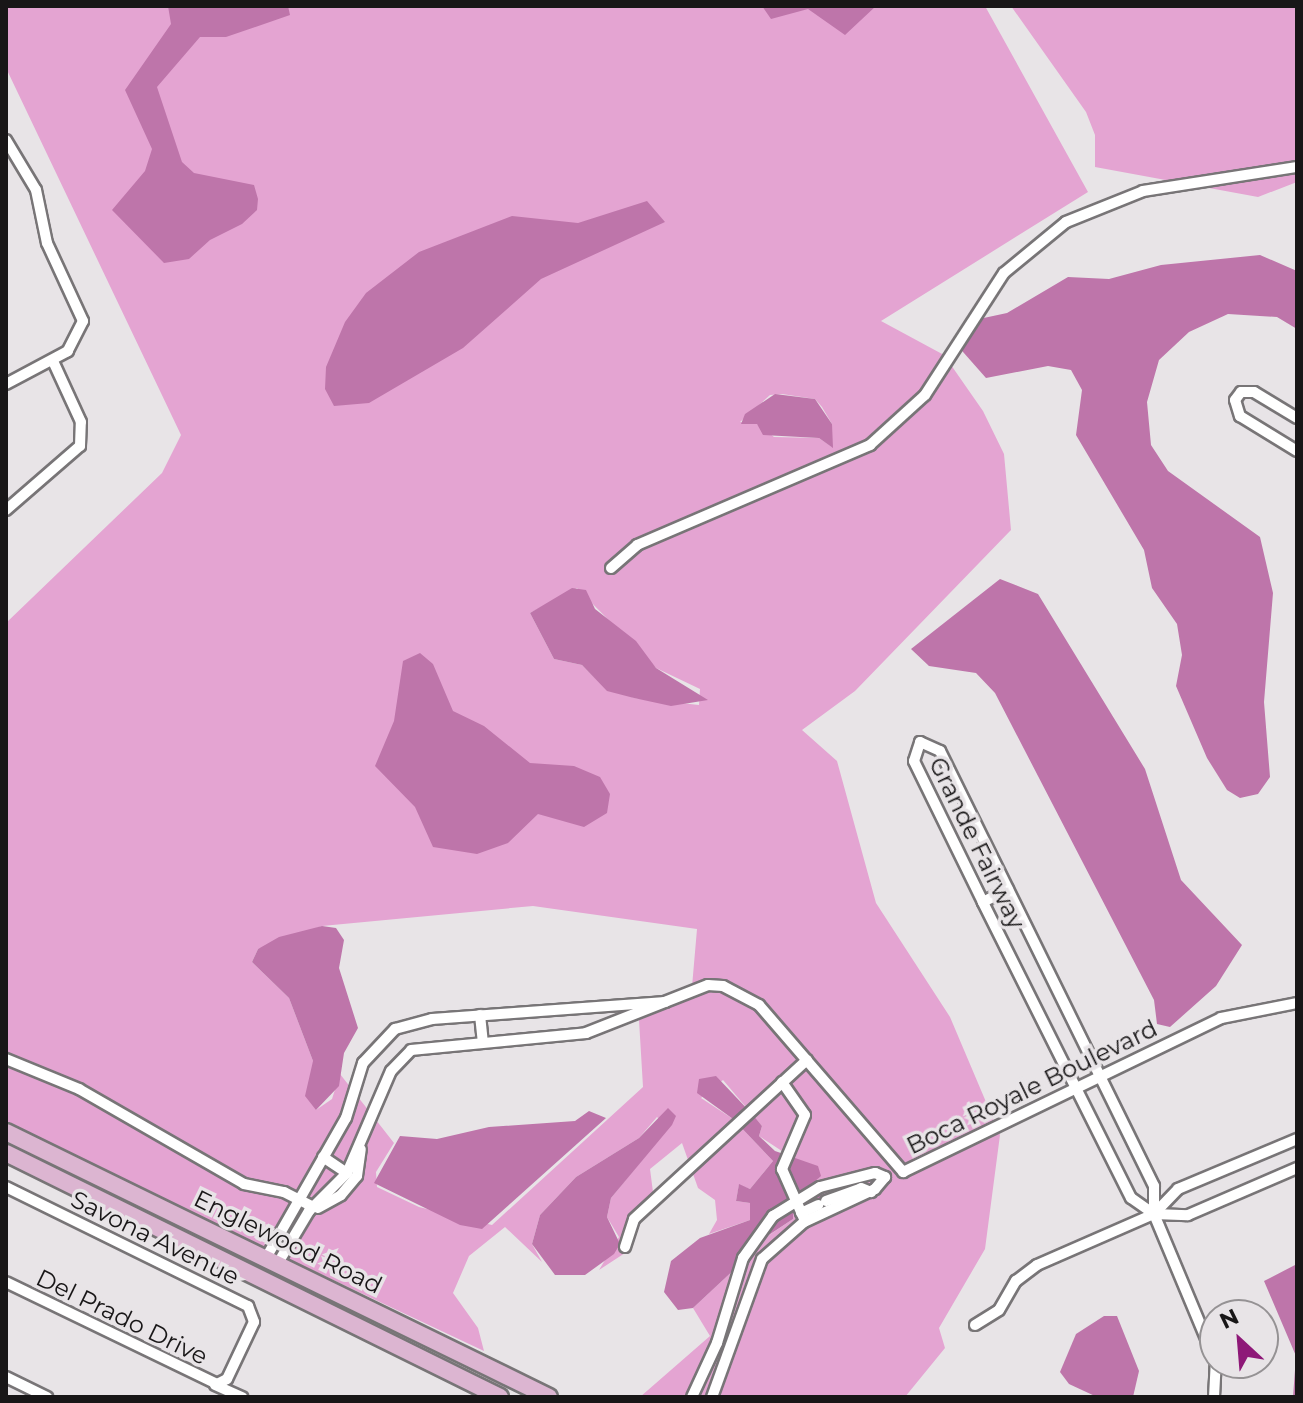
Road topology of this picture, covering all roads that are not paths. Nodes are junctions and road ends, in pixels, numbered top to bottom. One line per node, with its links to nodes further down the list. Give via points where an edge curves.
1 (6, 140): 3 (street, via 36,190 47,243 82,310 75,343)
2 (1297, 167): 8 (street, via 1143,191 1066,222 1004,273 934,383 882,436 833,466 637,545)
3 (53, 361): 4 (street); 7 (street, via 81,422 80,446)
4 (6, 384)
5 (1297, 418): 6 (street, via 1254,392 1241,392 1235,400 1240,416)
6 (1297, 451)
7 (6, 510)
8 (611, 568)
9 (1008, 889): 10 (street); 10 (street, Grande Fairway, via 940,751 920,742 914,761); 17 (street, Grande Fairway)
10 (983, 902): 19 (street, Grande Fairway)
11 (671, 1001): 13 (street, Boca Royale Boulevard); 14 (street, Boca Royale Boulevard, via 586,1033); 16 (street, Boca Royale Boulevard, via 708,985 742,993)
12 (1297, 1003): 17 (street, Boca Royale Boulevard, via 1221,1018)
13 (480, 1015): 14 (street); 24 (street, Boca Royale Boulevard, via 413,1021 376,1044)
14 (483, 1042): 22 (street, Boca Royale Boulevard, via 430,1045 403,1057 391,1071)
15 (6, 1059): 33 (street, via 79,1089 244,1184)
16 (807, 1060): 18 (street); 26 (street, Boca Royale Boulevard)
17 (1101, 1077): 19 (street, Boca Royale Boulevard); 36 (street, Grande Fairway, via 1154,1186)
18 (782, 1082): 34 (street, via 805,1115 782,1169); 39 (street, via 634,1219)
19 (1076, 1089): 26 (street, Boca Royale Boulevard); 36 (street, Grande Fairway, via 1131,1198)
20 (6, 1132): 40 (main road, Englewood Road)
21 (1297, 1139): 36 (street, via 1178,1189)
22 (361, 1149): 27 (street, Boca Royale Boulevard); 35 (street, via 357,1176 341,1195)
23 (6, 1153): 38 (main road, Englewood Road)
24 (323, 1157): 27 (street); 33 (street, Boca Royale Boulevard)
25 (1297, 1168): 36 (street, via 1188,1215)
26 (903, 1172): 28 (street)
27 (347, 1173): 35 (street, Boca Royale Boulevard)
28 (885, 1177): 29 (street, via 875,1173); 32 (street)
29 (842, 1180): 31 (street); 34 (street)
30 (6, 1187): 45 (street, Savona Avenue, via 253,1311 254,1322)
31 (848, 1191): 32 (street); 37 (street)
32 (871, 1192): 37 (street)
33 (299, 1199): 35 (street); 40 (street, Boca Royale Boulevard)
34 (794, 1201): 37 (street); 50 (street, via 773,1216 743,1258 717,1343)
35 (311, 1209): 40 (street, Boca Royale Boulevard)
36 (1154, 1214): 42 (street); 43 (street, via 1029,1270 999,1310)
37 (803, 1217): 51 (street, via 762,1259)
38 (172, 1234): 40 (main road, via 189,1234 256,1267); 48 (main road, Englewood Road)
39 (625, 1247)
40 (272, 1260): 49 (main road, Englewood Road)
41 (6, 1282): 45 (street, Del Prado Drive)
42 (1199, 1323)
43 (975, 1325)
44 (6, 1377): 46 (street)
45 (217, 1384): 47 (street, Del Prado Drive)
46 (47, 1397)
47 (242, 1397)
48 (500, 1397)
49 (549, 1397)
50 (692, 1397)
51 (712, 1397)

